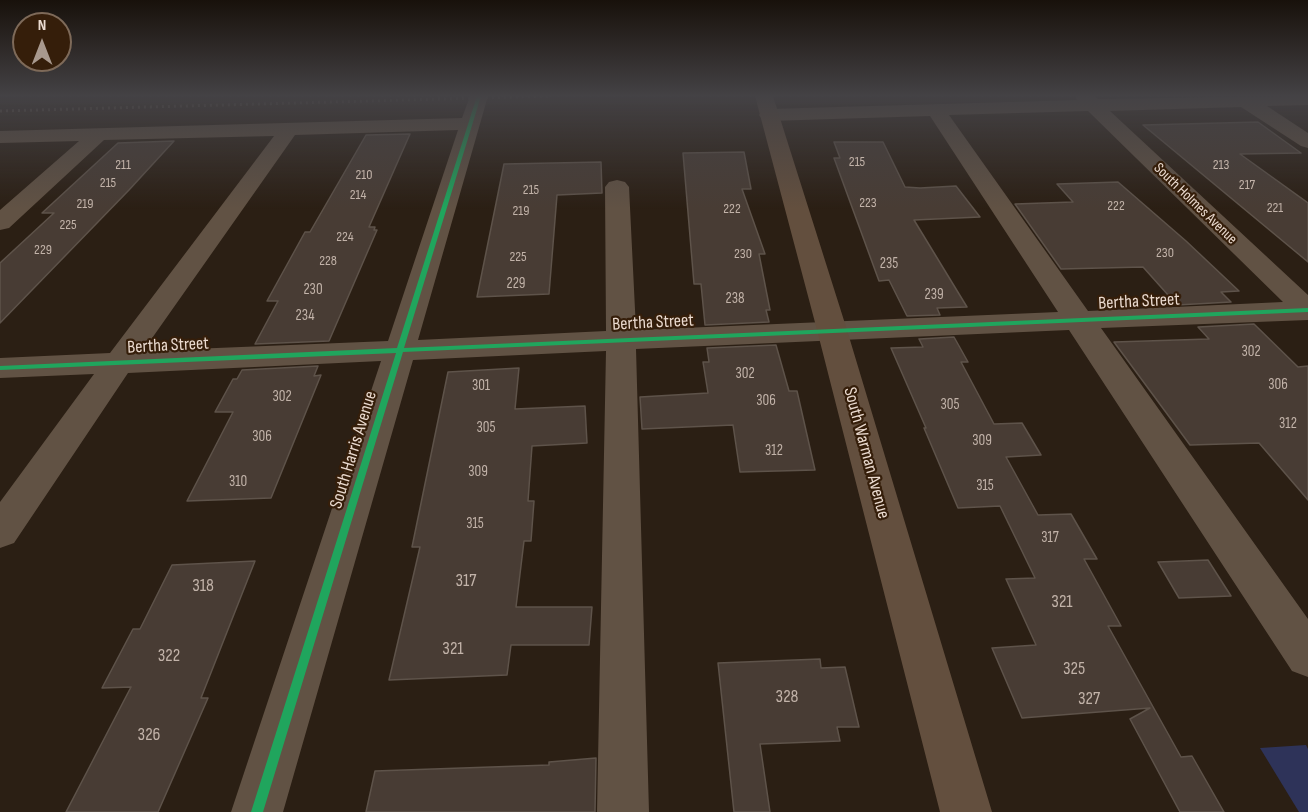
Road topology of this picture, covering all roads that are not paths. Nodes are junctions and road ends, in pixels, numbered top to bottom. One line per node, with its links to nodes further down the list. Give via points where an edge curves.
1 (99, 134): 2 (street); 8 (street); 10 (street)
2 (102, 134)
3 (286, 134): 16 (street)
4 (468, 134): 15 (street, South Harris Avenue)
5 (774, 134): 13 (main road, South Warman Avenue)
6 (951, 134): 12 (street)
7 (1123, 134): 11 (street, South Holmes Avenue)
8 (0, 137)
9 (616, 187): 14 (street)
10 (0, 223)
11 (1307, 310): 12 (street, Bertha Street)
12 (1078, 320): 13 (street, Bertha Street); 19 (street)
13 (832, 330): 14 (street, Bertha Street); 22 (main road, South Warman Avenue)
14 (621, 340): 15 (street, Bertha Street); 21 (street)
15 (401, 350): 16 (street, Bertha Street); 20 (street, South Harris Avenue)
16 (118, 364): 17 (street, Bertha Street); 18 (street)
17 (0, 368)
18 (0, 532)
19 (1308, 656)
20 (257, 812)
21 (623, 812)
22 (966, 812)

